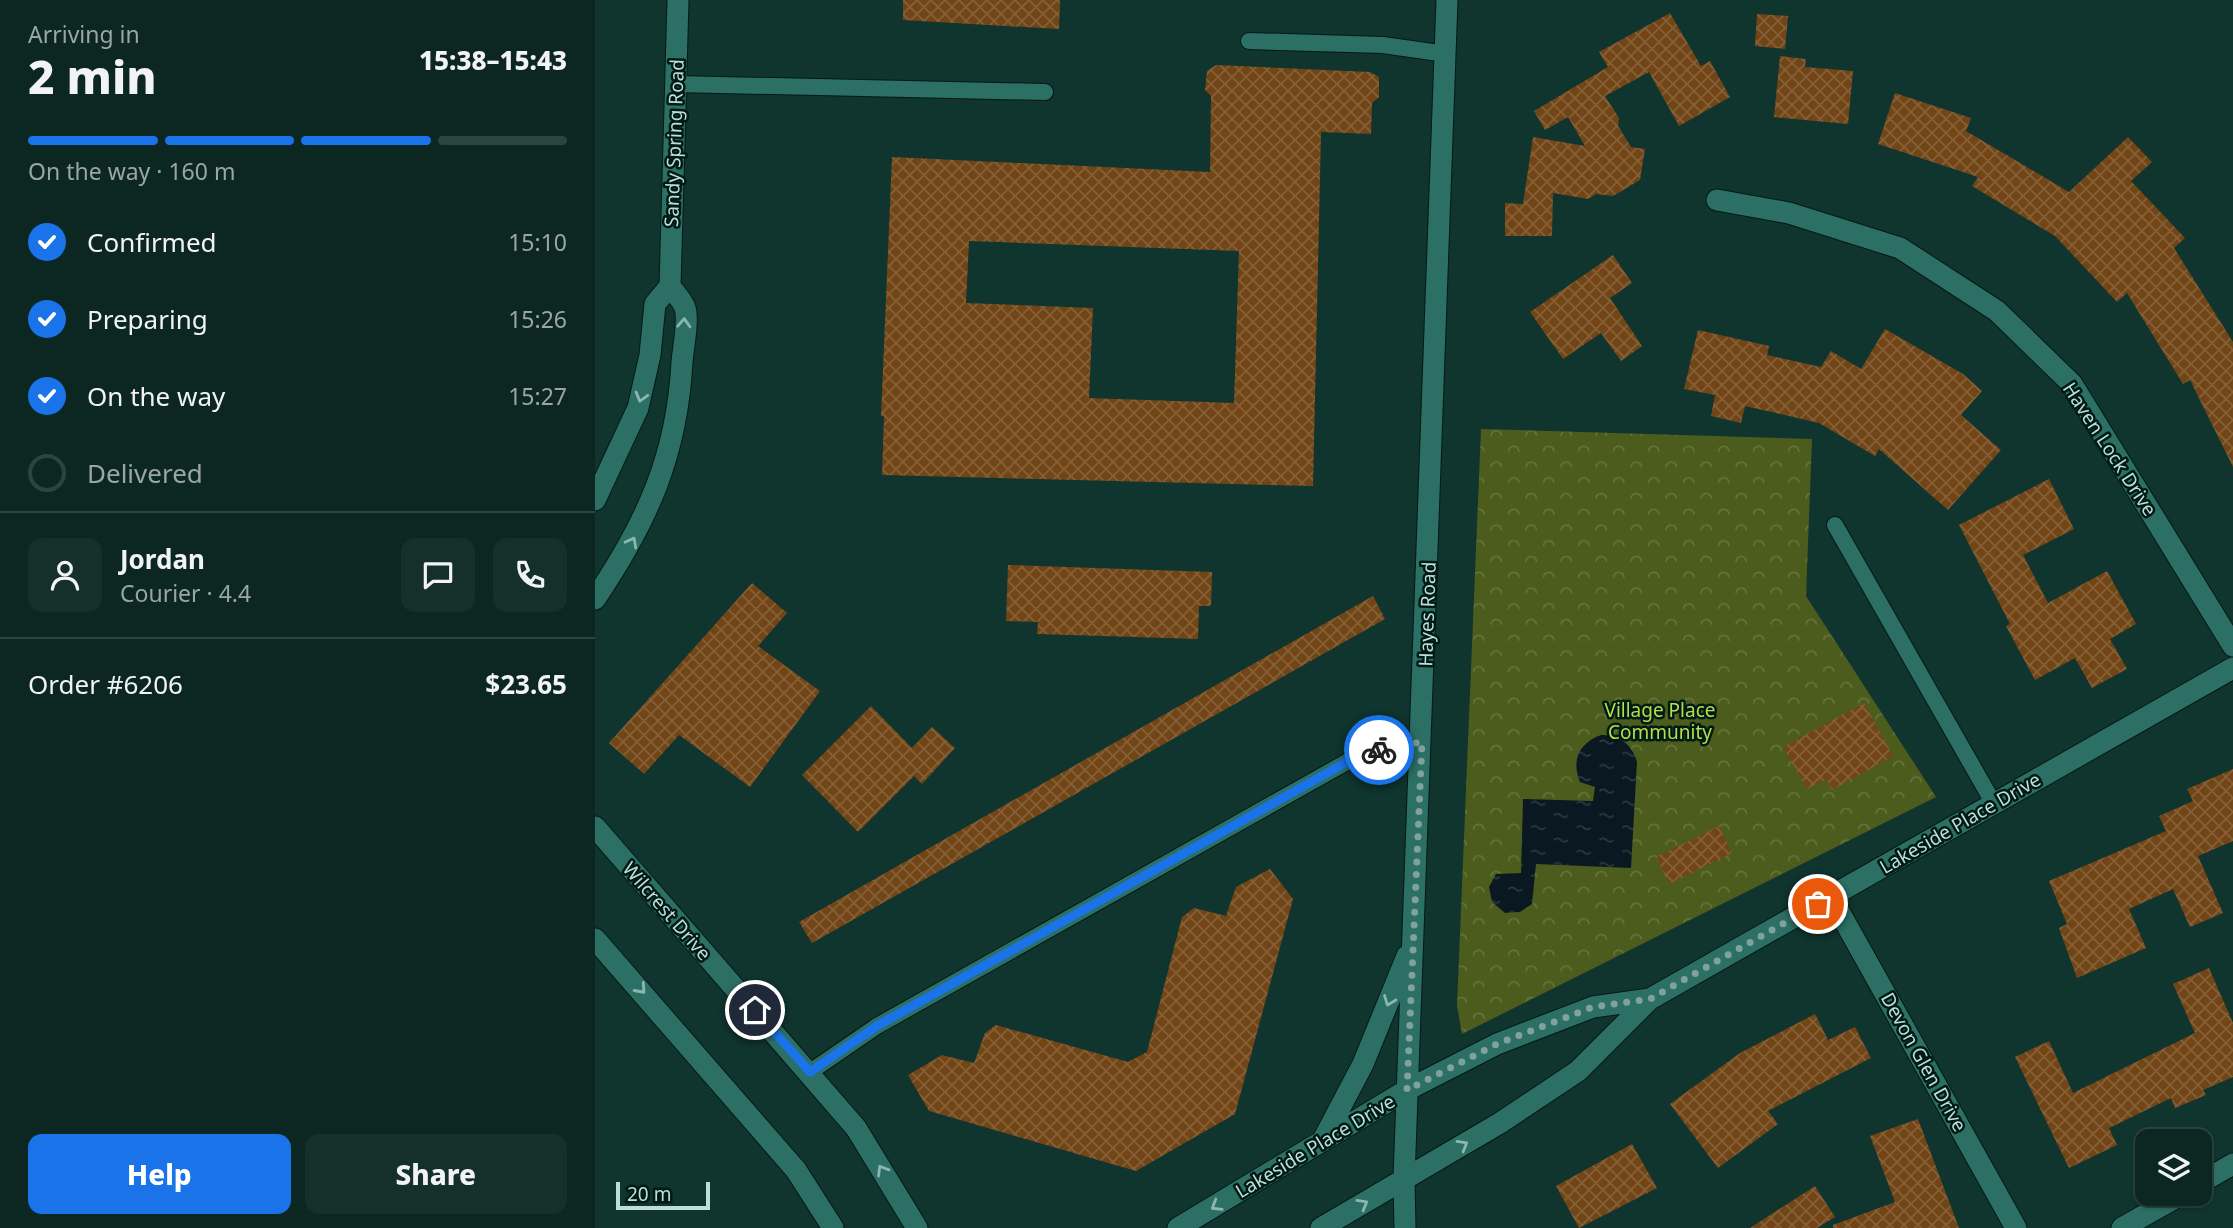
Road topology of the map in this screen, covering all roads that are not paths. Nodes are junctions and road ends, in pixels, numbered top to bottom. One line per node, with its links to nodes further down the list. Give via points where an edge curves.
1 (678, 0): 5 (street, Sandy Spring Road)
2 (1447, 0): 4 (street, Hayes Road)
3 (1249, 41): 4 (lane, via 1383,45)
4 (1446, 54): 15 (street, Hayes Road)
5 (676, 84): 6 (lane); 8 (street, Sandy Spring Road)
6 (1045, 92)
7 (1717, 200): 13 (street, Haven Lock Drive, via 1789,213 1901,248 1997,311 2072,384)
8 (670, 286): 9 (street, Sandy Spring Road, one-way to 9, via 655,304 638,408); 11 (street, Sandy Spring Road, one-way to 8, via 653,500 672,439 681,388 685,308)
9 (595, 500)
10 (1835, 525): 16 (lane)
11 (602, 572): 12 (street, Sandy Spring Road)
12 (595, 599)
13 (2233, 646)
14 (2233, 668): 16 (street, Lakeside Place Drive)
15 (1422, 742): 19 (street, Hayes Road); 22 (lane, via 1361,754 877,1026)
16 (1994, 804): 18 (street, Lakeside Place Drive)
17 (595, 827): 22 (street, Wilcrest Drive)
18 (1831, 897): 21 (street, Lakeside Place Drive); 34 (street, Devon Glen Drive)
19 (1413, 937): 23 (street, Hayes Road); 24 (street, one-way to 24, via 1363,1064)
20 (595, 939): 30 (street, one-way to 30, via 796,1170)
21 (1650, 999): 23 (street, Lakeside Place Drive, via 1593,1007 1497,1044); 27 (street, Lakeside Place Drive, one-way to 21, via 1578,1071)
22 (810, 1072): 31 (street, Wilcrest Drive, one-way to 22, via 856,1128)
23 (1407, 1090): 24 (street, Lakeside Place Drive); 27 (street, Hayes Road)
24 (1322, 1142): 29 (street, Lakeside Place Drive, one-way to 29)
25 (2233, 1164): 26 (street)
26 (2212, 1176)
27 (1404, 1180): 32 (street, Lakeside Place Drive, one-way to 27); 33 (street, Hayes Road)
28 (2161, 1206): 35 (street)
29 (1186, 1226)
30 (833, 1228)
31 (918, 1228)
32 (1321, 1228)
33 (1405, 1228)
34 (2016, 1228)
35 (2122, 1228)

